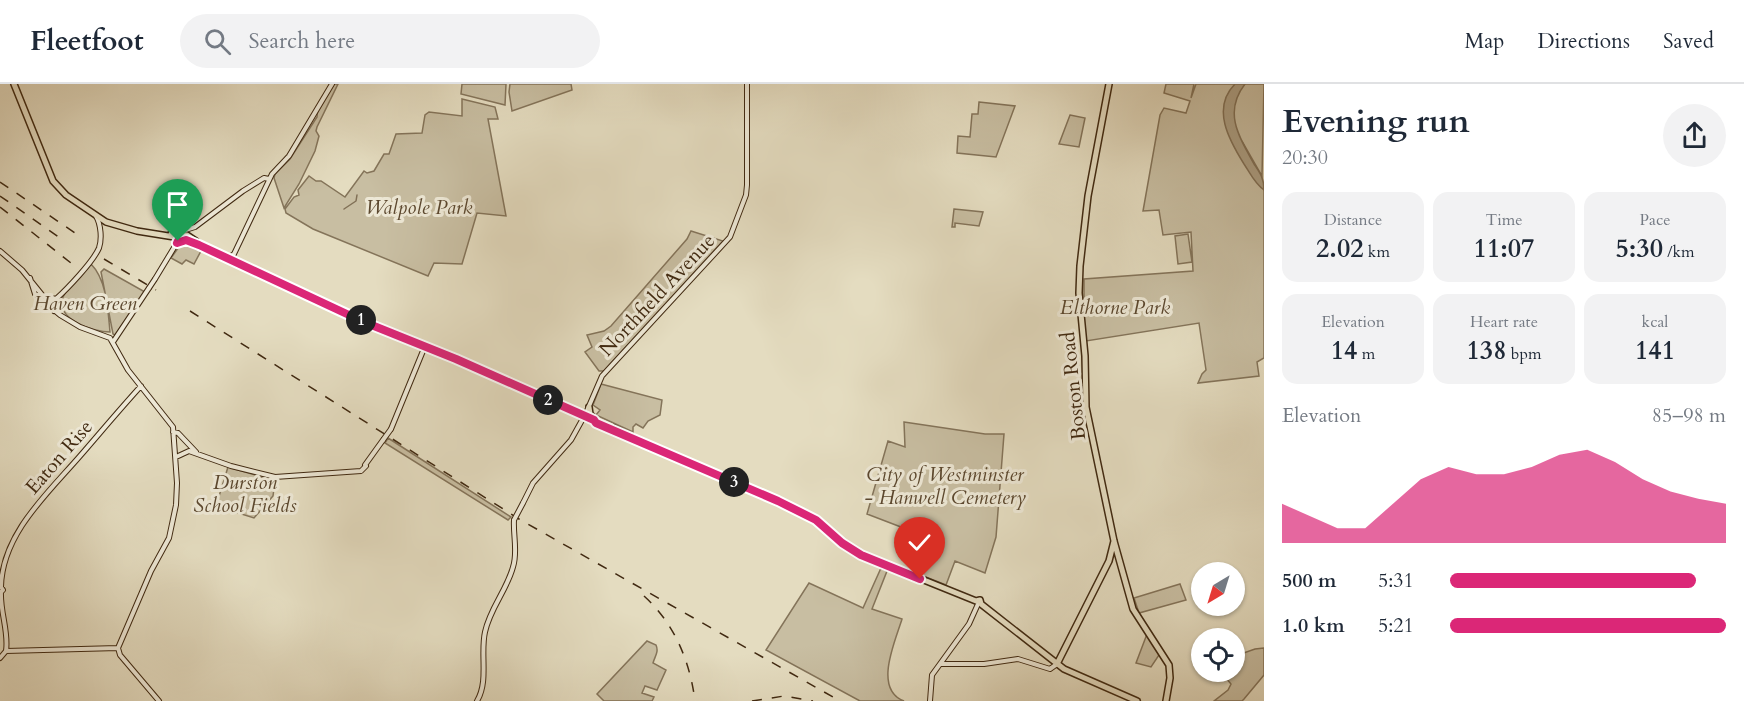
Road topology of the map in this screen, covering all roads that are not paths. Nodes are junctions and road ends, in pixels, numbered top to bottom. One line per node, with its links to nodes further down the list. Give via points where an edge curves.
1 (332, 84): 5 (main road, via 289,156)
2 (747, 84): 27 (main road, Northfield Avenue, via 747,185 730,237 602,377)
3 (1109, 84): 33 (main road, Boston Road, via 1087,202 1079,293 1086,407)
4 (15, 85): 6 (main road, via 54,182)
5 (269, 179): 8 (main road, via 264,178 243,191); 14 (main road)
6 (96, 215): 7 (main road); 9 (main road)
7 (106, 222): 9 (main road); 11 (main road)
8 (192, 228): 10 (main road); 11 (main road)
9 (100, 230): 19 (main road, via 99,248)
10 (187, 235): 11 (main road); 12 (main road)
11 (176, 238): 12 (main road); 24 (main road, bridge, via 155,279)
12 (195, 243): 15 (main road)
13 (0, 250): 17 (main road)
14 (234, 254): 15 (main road); 16 (main road)
15 (227, 258): 16 (main road)
16 (235, 262): 25 (main road)
17 (30, 278): 18 (main road, via 42,296); 20 (main road, via 35,294)
18 (50, 299): 19 (main road); 20 (main road)
19 (56, 299): 21 (main road)
20 (48, 306): 22 (main road)
21 (60, 307): 22 (main road); 23 (main road)
22 (54, 310): 23 (main road)
23 (63, 316): 24 (main road)
24 (112, 340): 26 (main road, via 122,362)
25 (425, 346): 28 (main road); 31 (main road, bridge, via 391,429 361,471 276,477)
26 (141, 386): 30 (main road); 36 (main road, Eaton Rise, via 33,510 7,556)
27 (589, 407): 28 (main road, Northfield Avenue); 29 (main road)
28 (585, 416): 29 (main road); 46 (main road, Northfield Avenue, bridge, via 569,442 532,483 514,523 513,567 485,629 483,686)
29 (595, 420): 37 (main road, via 816,520 850,549 882,565)
30 (173, 432): 31 (main road); 32 (main road)
31 (190, 450): 32 (main road)
32 (176, 457): 38 (main road, via 177,494 169,538)
33 (1114, 541): 34 (main road, Boston Road); 35 (main road, Boston Road)
34 (1120, 560): 35 (main road, via 1115,557); 49 (main road, Boston Road, via 1134,612 1168,663)
35 (1109, 561): 43 (main road, Boston Road)
36 (0, 590): 39 (main road, Eaton Rise)
37 (978, 603): 40 (main road); 43 (main road)
38 (118, 648): 39 (main road); 45 (main road)
39 (6, 651): 41 (main road)
40 (948, 656): 42 (main road); 44 (main road)
41 (0, 658)
42 (941, 664): 44 (main road); 47 (main road, via 932,675)
43 (1057, 664): 44 (main road, via 1050,669 1012,659); 48 (main road)
44 (952, 665)
45 (159, 701)
46 (477, 701)
47 (930, 701)
48 (1137, 701)
49 (1166, 701)

